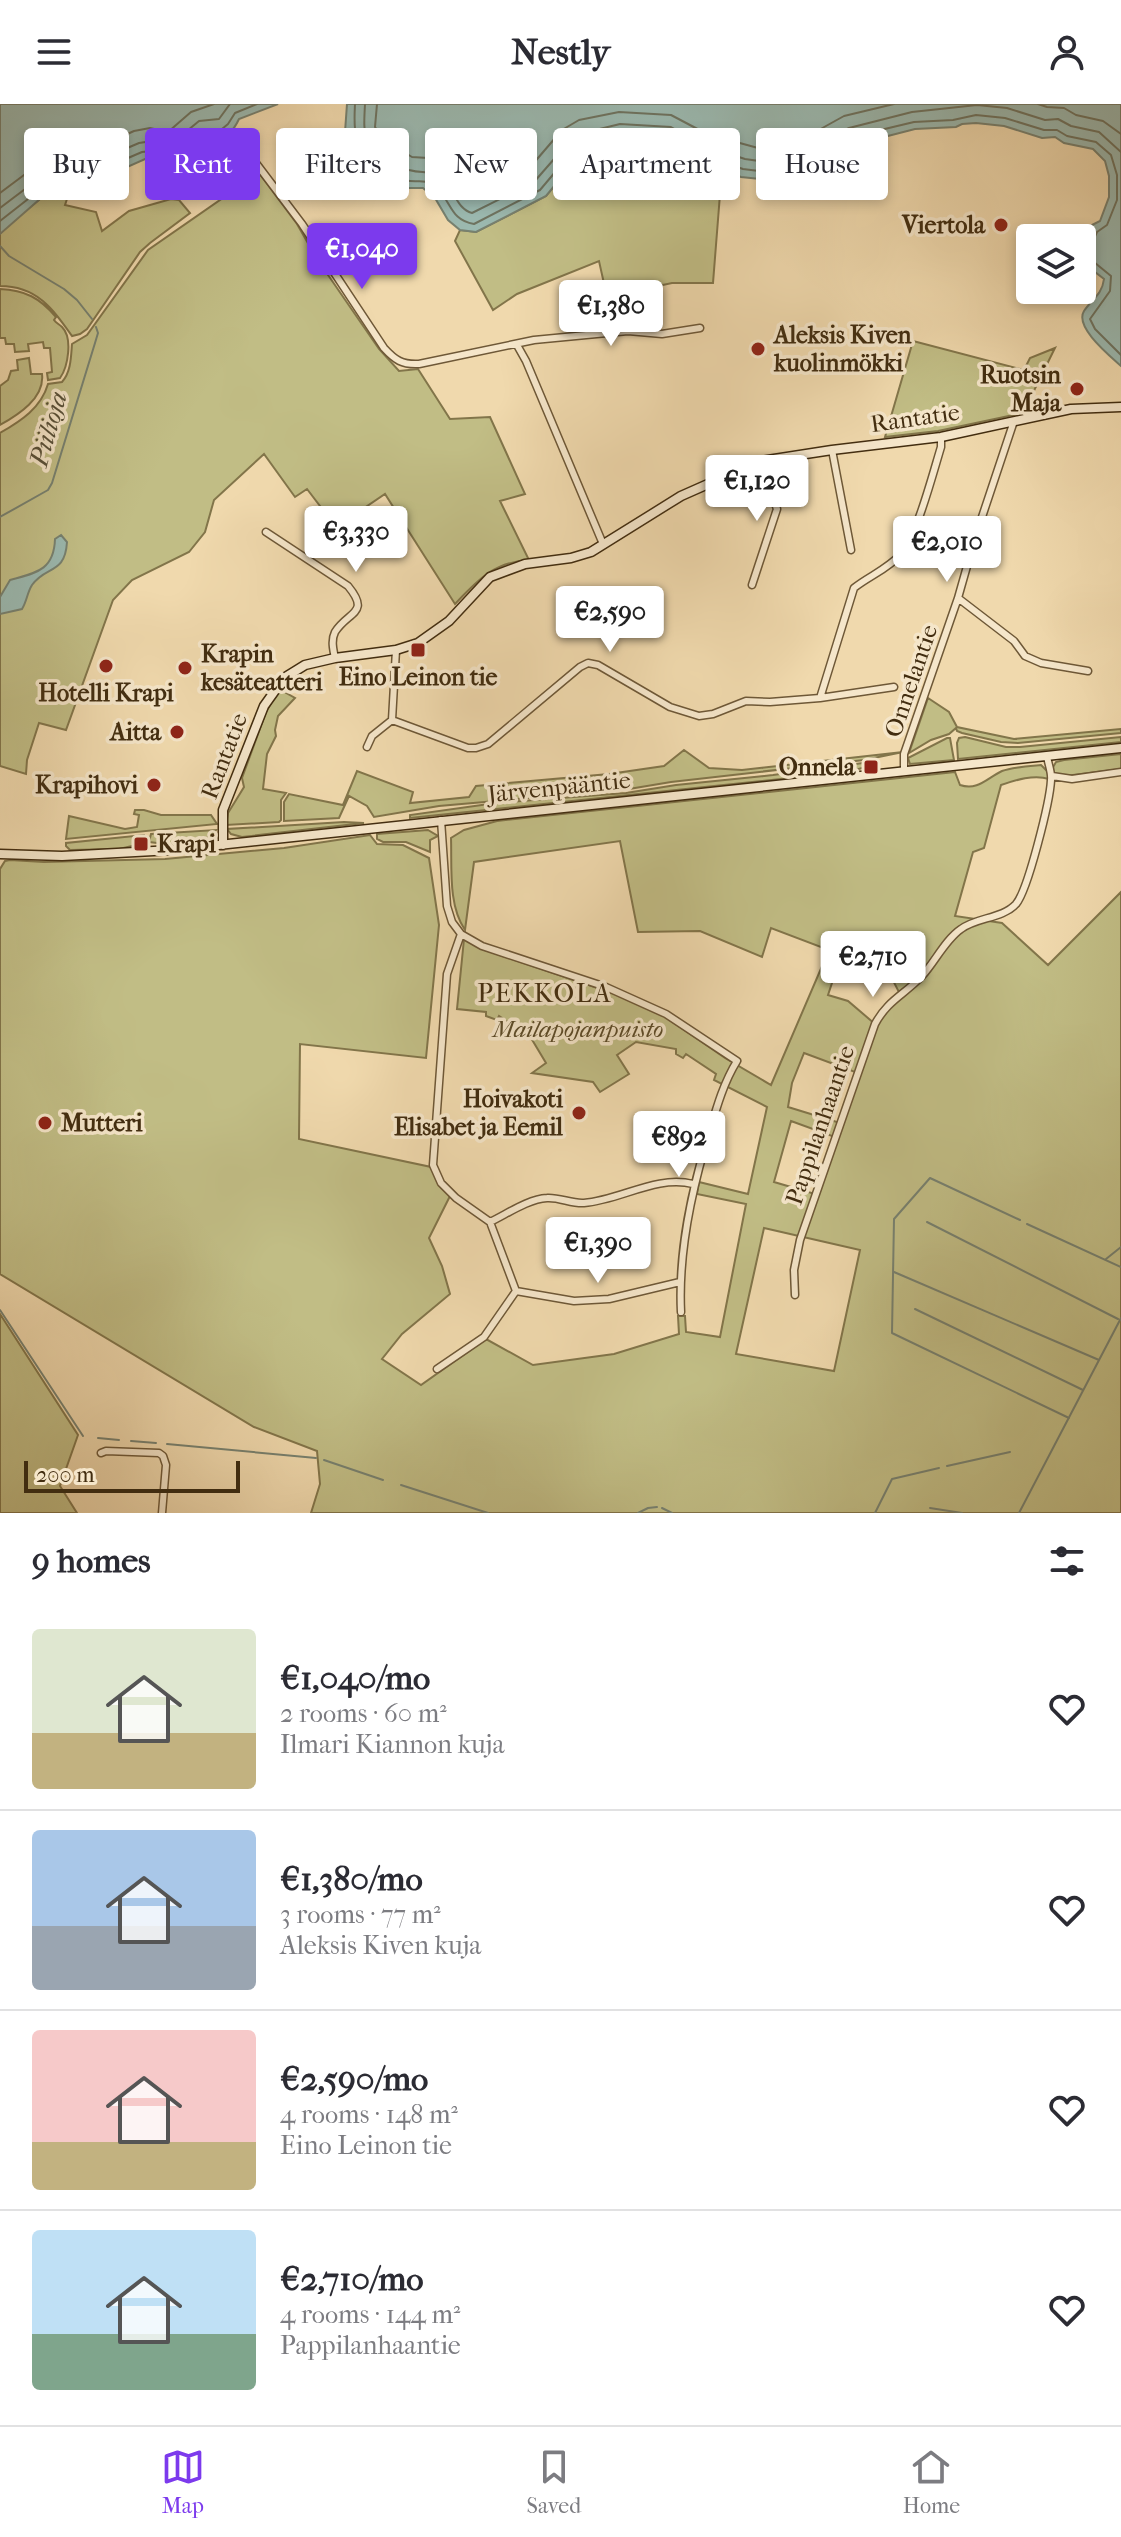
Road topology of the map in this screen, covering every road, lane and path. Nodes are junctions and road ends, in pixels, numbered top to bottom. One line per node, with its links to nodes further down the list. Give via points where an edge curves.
1 (260, 168): 3 (street, via 394,359 419,364)
2 (700, 328): 3 (street)
3 (517, 345): 10 (street)
4 (1121, 407): 5 (main road, Rantatie, via 1071,409)
5 (1014, 421): 6 (main road, Rantatie); 13 (street, Onnelantie)
6 (941, 437): 7 (main road, Rantatie); 18 (street, via 925,501 904,551 854,588)
7 (832, 450): 8 (main road, Rantatie); 11 (street)
8 (760, 461): 10 (main road, Rantatie, via 681,496); 12 (street, via 777,509)
9 (266, 532): 15 (street, via 355,594 357,612 333,636)
10 (603, 544): 14 (main road, Rantatie, via 571,558 525,564 490,577 431,635)
11 (851, 550)
12 (752, 585)
13 (958, 598): 16 (street, via 1014,641 1025,656); 23 (street, Onnelantie, via 904,754)
14 (396, 650): 15 (main road, Rantatie); 19 (street)
15 (335, 658): 27 (main road, Rantatie, via 293,670 269,698 223,810)
16 (1088, 671)
17 (894, 687): 18 (street)
18 (820, 698): 19 (street, via 746,701 699,716 670,707 588,663 488,744 476,748)
19 (392, 720): 20 (street)
20 (367, 747)
21 (1121, 748): 22 (main road, Järvenpääntie)
22 (1047, 756): 23 (main road, Järvenpääntie); 25 (street, Pappilanhaantie)
23 (904, 771): 26 (main road, Järvenpääntie)
24 (1121, 772): 25 (street, via 1072,779)
25 (1052, 776): 34 (street, Pappilanhaantie, via 1018,902 958,931 875,1024 800,1240)
26 (441, 820): 27 (main road, Järvenpääntie); 29 (street, via 447,906)
27 (223, 845): 28 (main road, Järvenpääntie, via 116,855)
28 (0, 854)
29 (461, 934): 30 (street, via 666,1014 737,1061 723,1088); 31 (street, via 447,974 433,1165 441,1183)
30 (693, 1184): 31 (street, via 664,1183 583,1203 548,1198); 32 (street)
31 (490, 1222): 33 (street)
32 (680, 1282): 33 (street, via 610,1299 574,1301); 35 (street)
33 (516, 1291): 36 (street, via 484,1337)
34 (795, 1295)
35 (681, 1312)
36 (437, 1369)
37 (101, 1453): 38 (street, via 163,1456)
38 (162, 1513)

